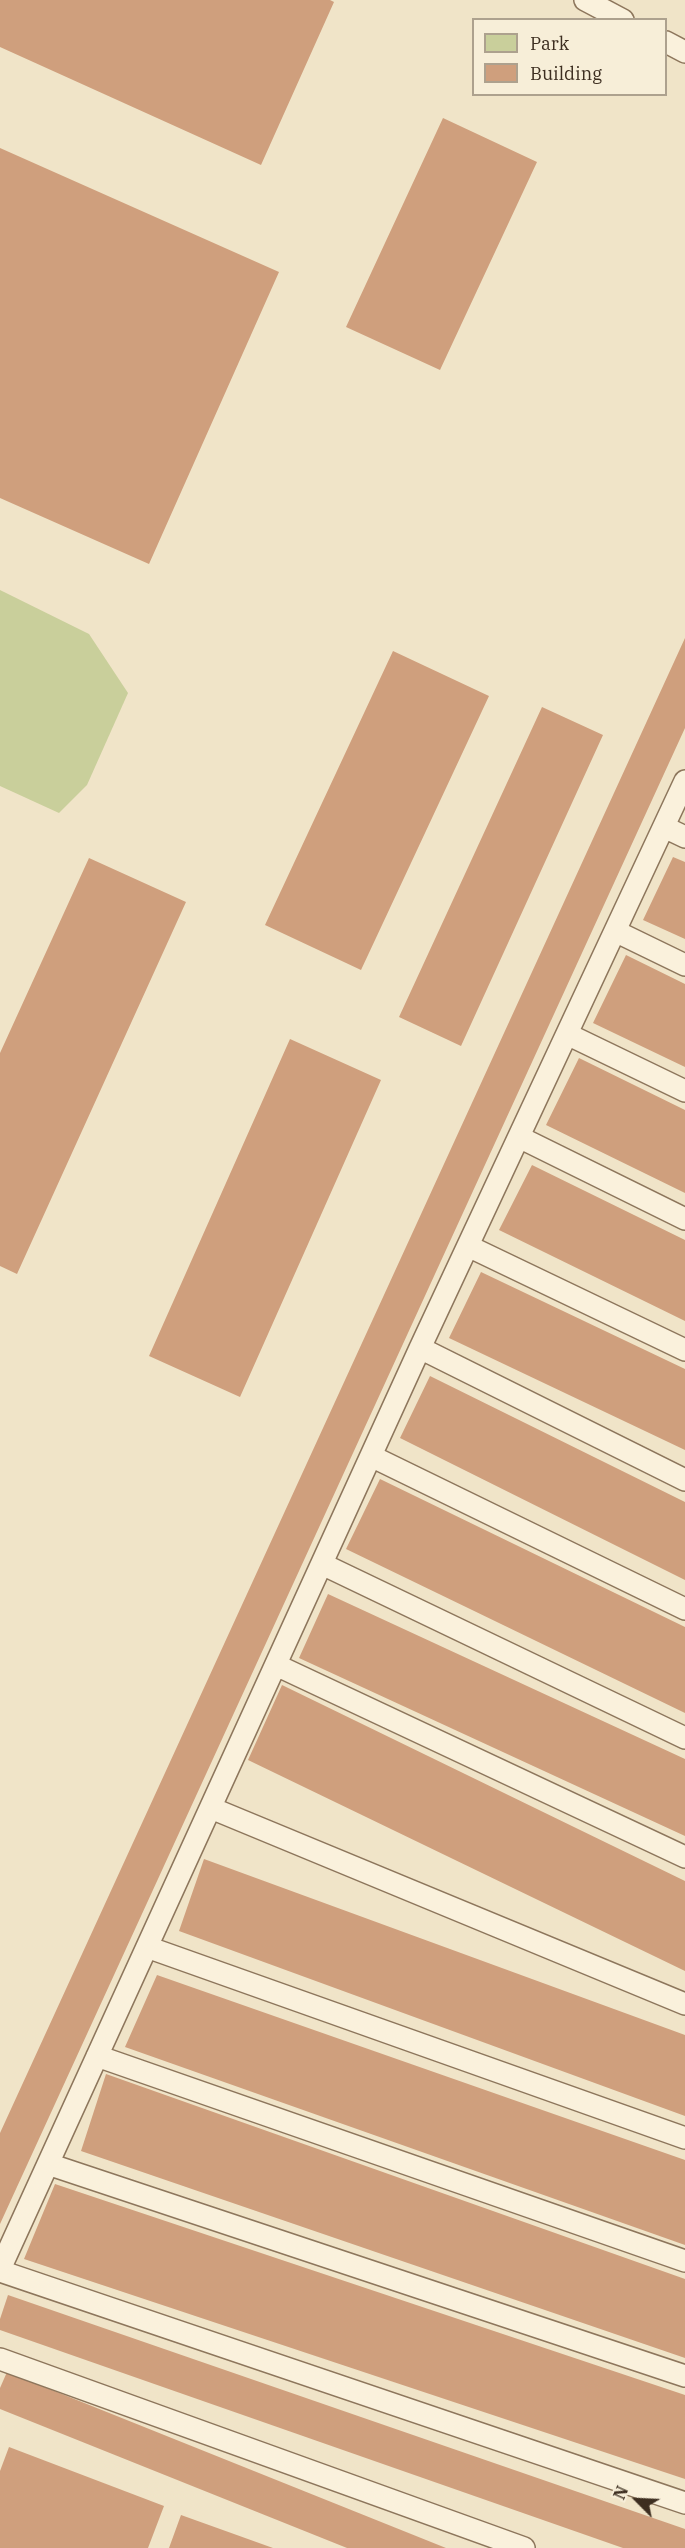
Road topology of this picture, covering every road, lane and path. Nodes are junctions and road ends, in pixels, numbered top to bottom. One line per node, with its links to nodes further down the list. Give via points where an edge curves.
1 (585, 0): 2 (lane)
2 (619, 18)
3 (667, 43): 4 (lane)
4 (685, 52)
5 (685, 781): 6 (lane)
6 (664, 826): 7 (lane); 8 (lane)
7 (685, 837)
8 (615, 931): 9 (lane); 10 (lane)
9 (685, 965)
10 (567, 1034): 11 (lane); 12 (lane)
11 (685, 1091)
12 (519, 1137): 13 (lane); 14 (lane)
13 (685, 1219)
14 (468, 1246): 15 (lane); 16 (lane)
15 (420, 1348): 17 (lane); 18 (lane)
16 (685, 1350)
17 (371, 1456): 19 (lane); 20 (lane)
18 (685, 1480)
19 (322, 1563): 21 (lane); 22 (lane)
20 (685, 1609)
21 (276, 1665): 23 (lane); 24 (lane)
22 (685, 1738)
23 (211, 1808): 25 (lane); 26 (lane)
24 (685, 1857)
25 (147, 1947): 27 (lane); 28 (lane)
26 (685, 2004)
27 (97, 2056): 29 (lane); 30 (lane)
28 (685, 2138)
29 (48, 2164): 31 (lane); 33 (lane)
30 (685, 2261)
31 (0, 2270): 34 (lane)
32 (0, 2359): 35 (lane)
33 (685, 2376)
34 (685, 2503)
35 (524, 2548)

